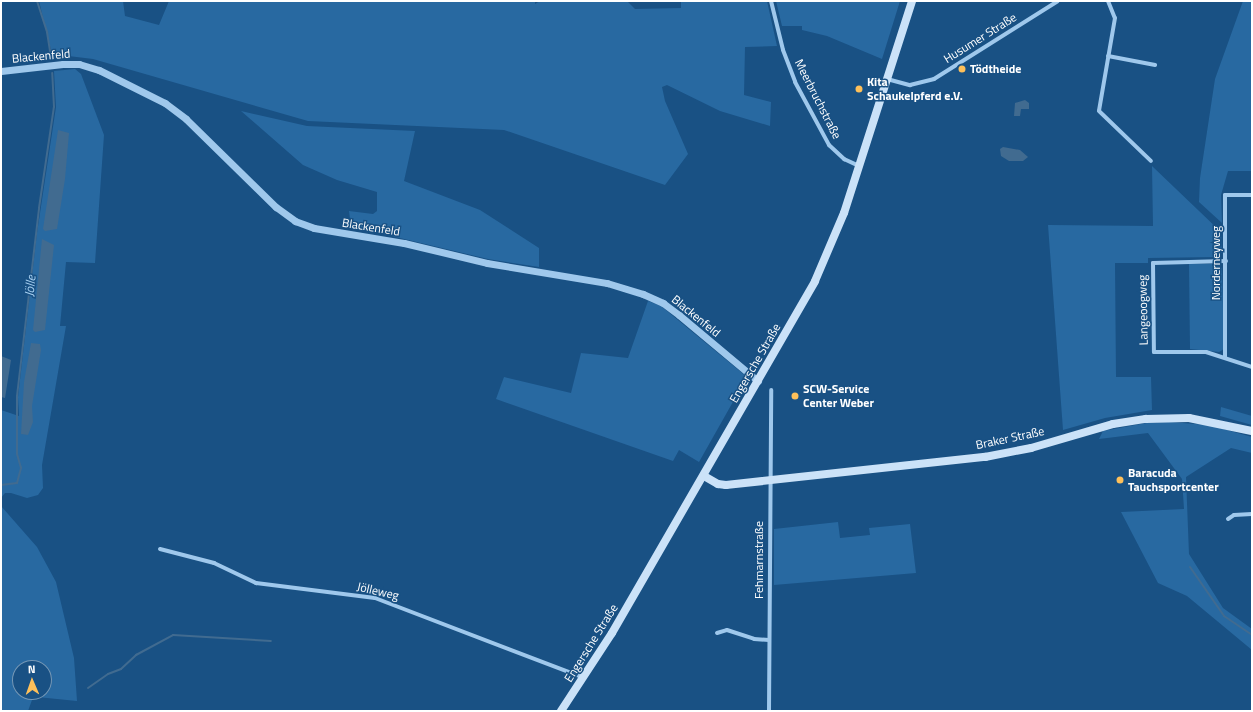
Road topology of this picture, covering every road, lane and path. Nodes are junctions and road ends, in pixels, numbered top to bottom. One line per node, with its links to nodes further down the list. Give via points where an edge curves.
1 (771, 1): 10 (street, Meerbruchstraße, via 783,50 795,82 829,145 844,159)
2 (912, 1): 8 (main road, Engersche Straße)
3 (1058, 1): 8 (street, Husumer Straße, via 934,79 910,85)
4 (1108, 1): 5 (street, via 1115,18)
5 (1108, 56): 6 (street); 9 (street, via 1099,111)
6 (1155, 65)
7 (1, 71): 15 (street, Blackenfeld, via 63,64 79,64 99,70 165,103 186,119 276,207 296,221 314,228 404,243 516,269 607,283 643,294 663,303 680,315)
8 (887, 80): 10 (main road, Engersche Straße)
9 (1151, 161)
10 (859, 166): 15 (main road, Engersche Straße, via 825,260)
11 (1252, 195): 12 (street, Norderneyweg, via 1225,195)
12 (1226, 261): 13 (street, Norderneyweg); 13 (street, Langeoogweg, via 1158,262 1154,263 1152,268 1154,352 1199,351)
13 (1225, 357): 14 (street, Langeoogweg)
14 (1252, 367)
15 (758, 381): 18 (main road, Engersche Straße)
16 (771, 390): 19 (street)
17 (1252, 431): 19 (main road, Braker Straße, via 1189,418 1146,419 1113,424 1002,454)
18 (704, 476): 19 (main road, Braker Straße, via 722,485); 25 (main road, Engersche Straße)
19 (770, 480): 24 (street, Fehmarnstraße)
20 (1252, 514): 21 (street, via 1234,515)
21 (1228, 519)
22 (160, 549): 25 (street, Jölleweg, via 214,563 256,583 375,598)
23 (717, 633): 24 (street, via 727,630 754,639)
24 (769, 640): 27 (street, Fehmarnstraße)
25 (584, 678): 26 (main road, Engersche Straße)
26 (561, 711)
27 (769, 711)

